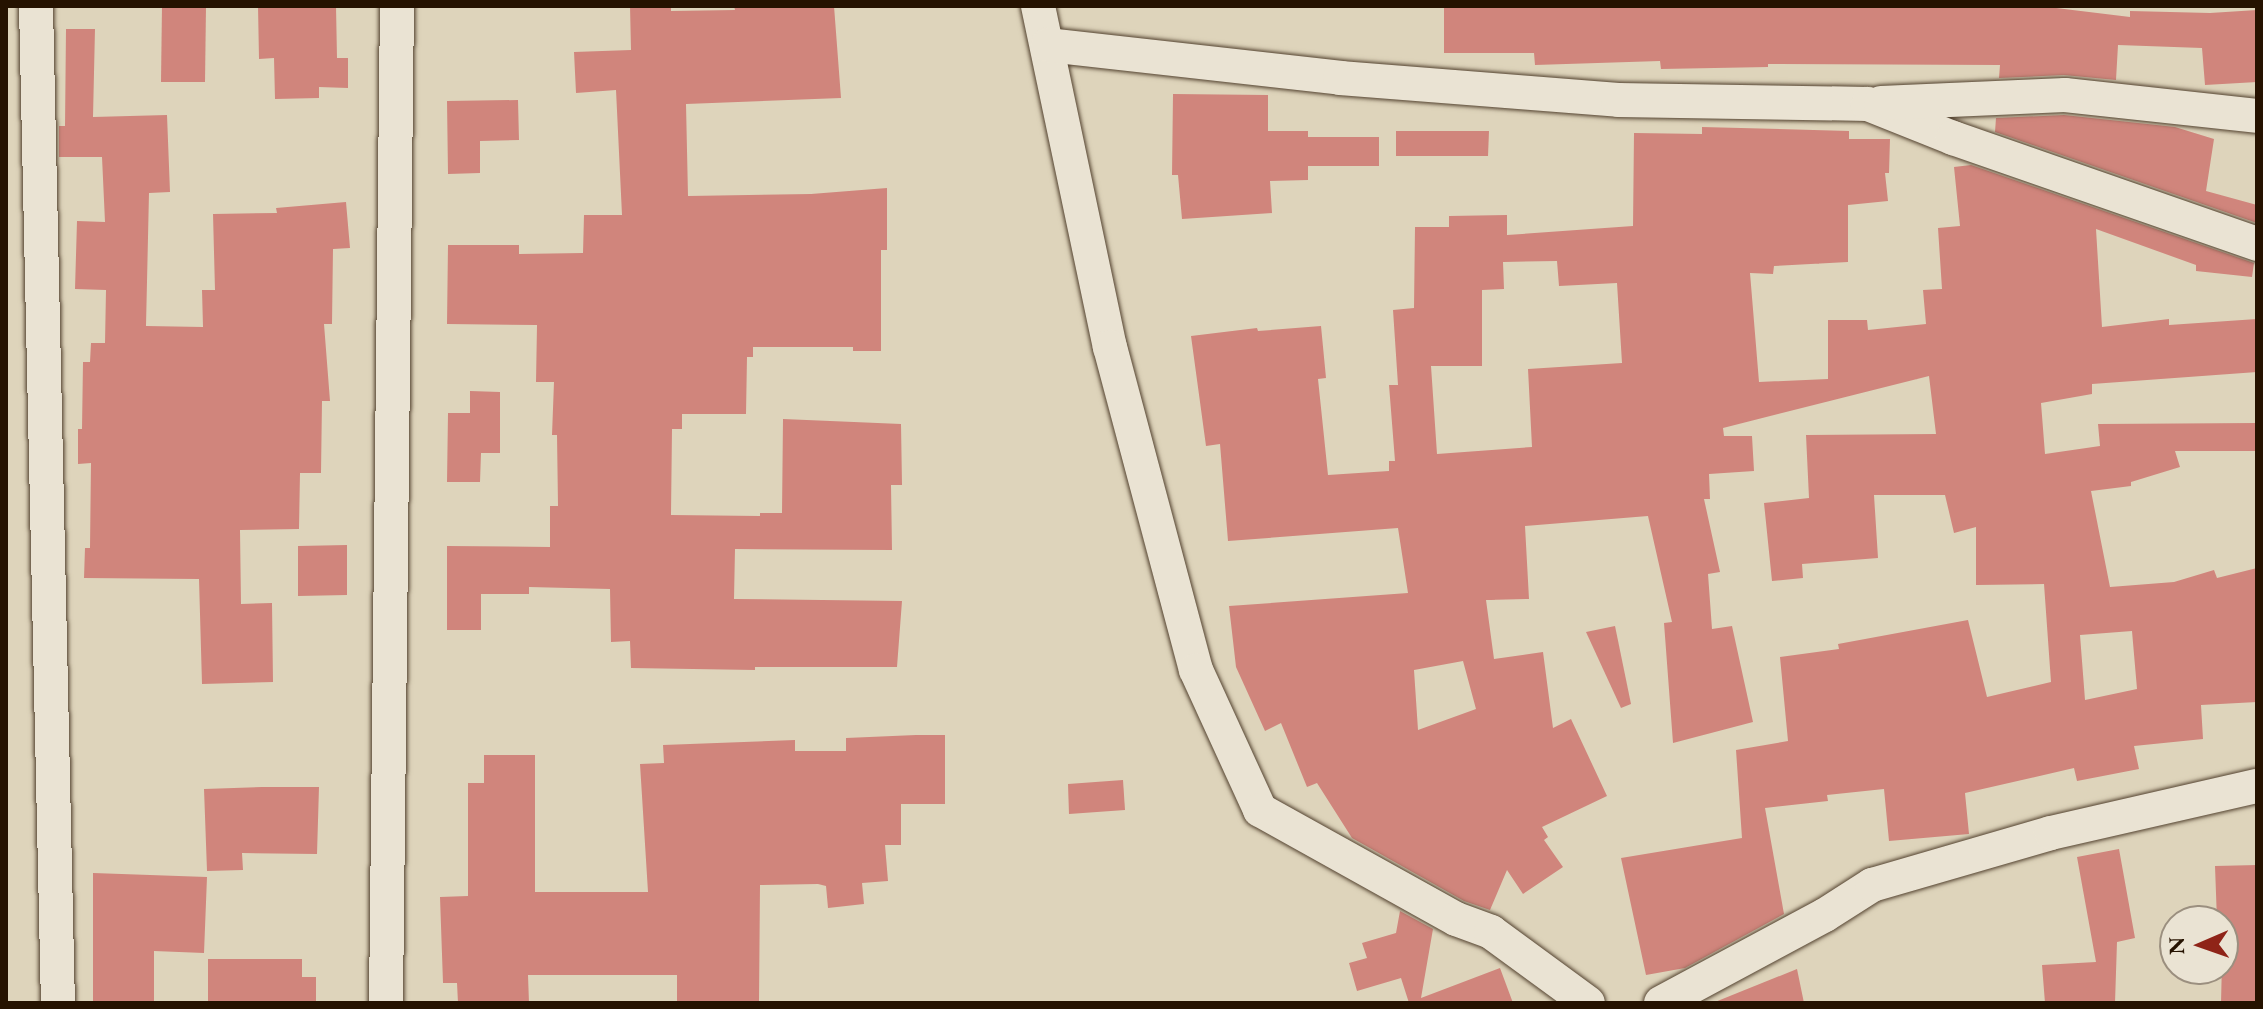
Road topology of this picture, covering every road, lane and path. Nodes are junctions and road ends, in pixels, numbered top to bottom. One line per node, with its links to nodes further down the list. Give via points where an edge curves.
1 (36, 6): 9 (street)
2 (397, 6): 10 (street)
3 (1038, 6): 4 (street)
4 (1048, 45): 5 (street, via 1340,78 1618,100); 11 (street, via 1110,347 1196,670 1260,810 1456,919 1491,932)
5 (1868, 104): 6 (street, via 2065,95); 7 (street)
6 (2257, 116)
7 (2257, 244)
8 (2257, 786): 12 (street, via 2051,833 1872,885)
9 (58, 1003)
10 (386, 1003)
11 (1588, 1003)
12 (1661, 1003)

